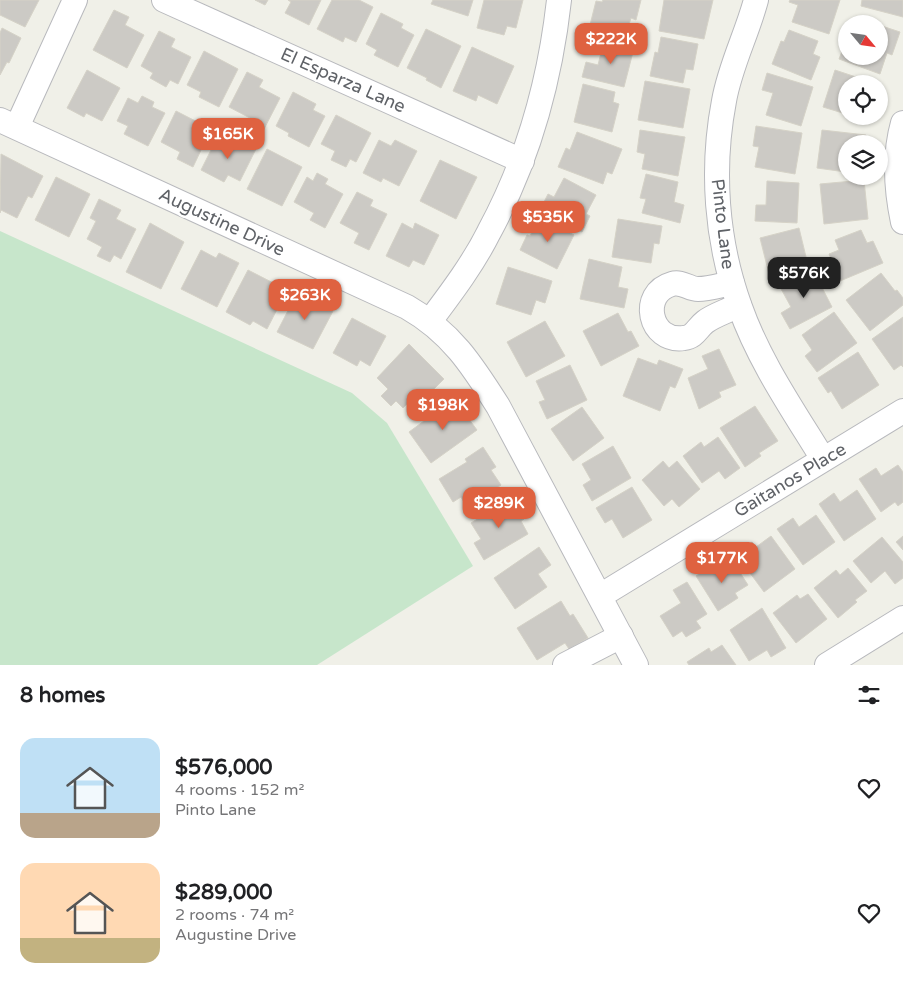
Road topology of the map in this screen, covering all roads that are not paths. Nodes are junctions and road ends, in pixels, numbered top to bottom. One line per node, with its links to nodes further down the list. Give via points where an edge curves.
1 (75, 0): 5 (street)
2 (164, 0): 7 (street, El Esparza Lane)
3 (559, 0): 7 (street, via 542,98)
4 (756, 0): 9 (street, Pinto Lane, via 724,100 719,134 716,174 719,214)
5 (8, 123): 11 (street, Augustine Drive, via 407,307)
6 (903, 123): 8 (street, via 896,182)
7 (522, 161): 11 (street, via 489,233)
8 (903, 222)
9 (732, 283): 10 (street, Pinto Lane); 10 (street, via 696,289 685,284 673,284 654,299 651,311 654,324 673,338 686,338 704,323)
10 (739, 306): 13 (street, Pinto Lane, via 774,379)
11 (430, 321): 14 (street, Augustine Drive, via 456,345 477,372)
12 (903, 411): 13 (street, Gaitanos Place)
13 (823, 460): 14 (street, Gaitanos Place)
14 (600, 596): 16 (street, Augustine Drive)
15 (903, 618): 19 (street)
16 (621, 636): 17 (street); 18 (street, Augustine Drive)
17 (565, 665)
18 (636, 665)
19 (827, 665)

